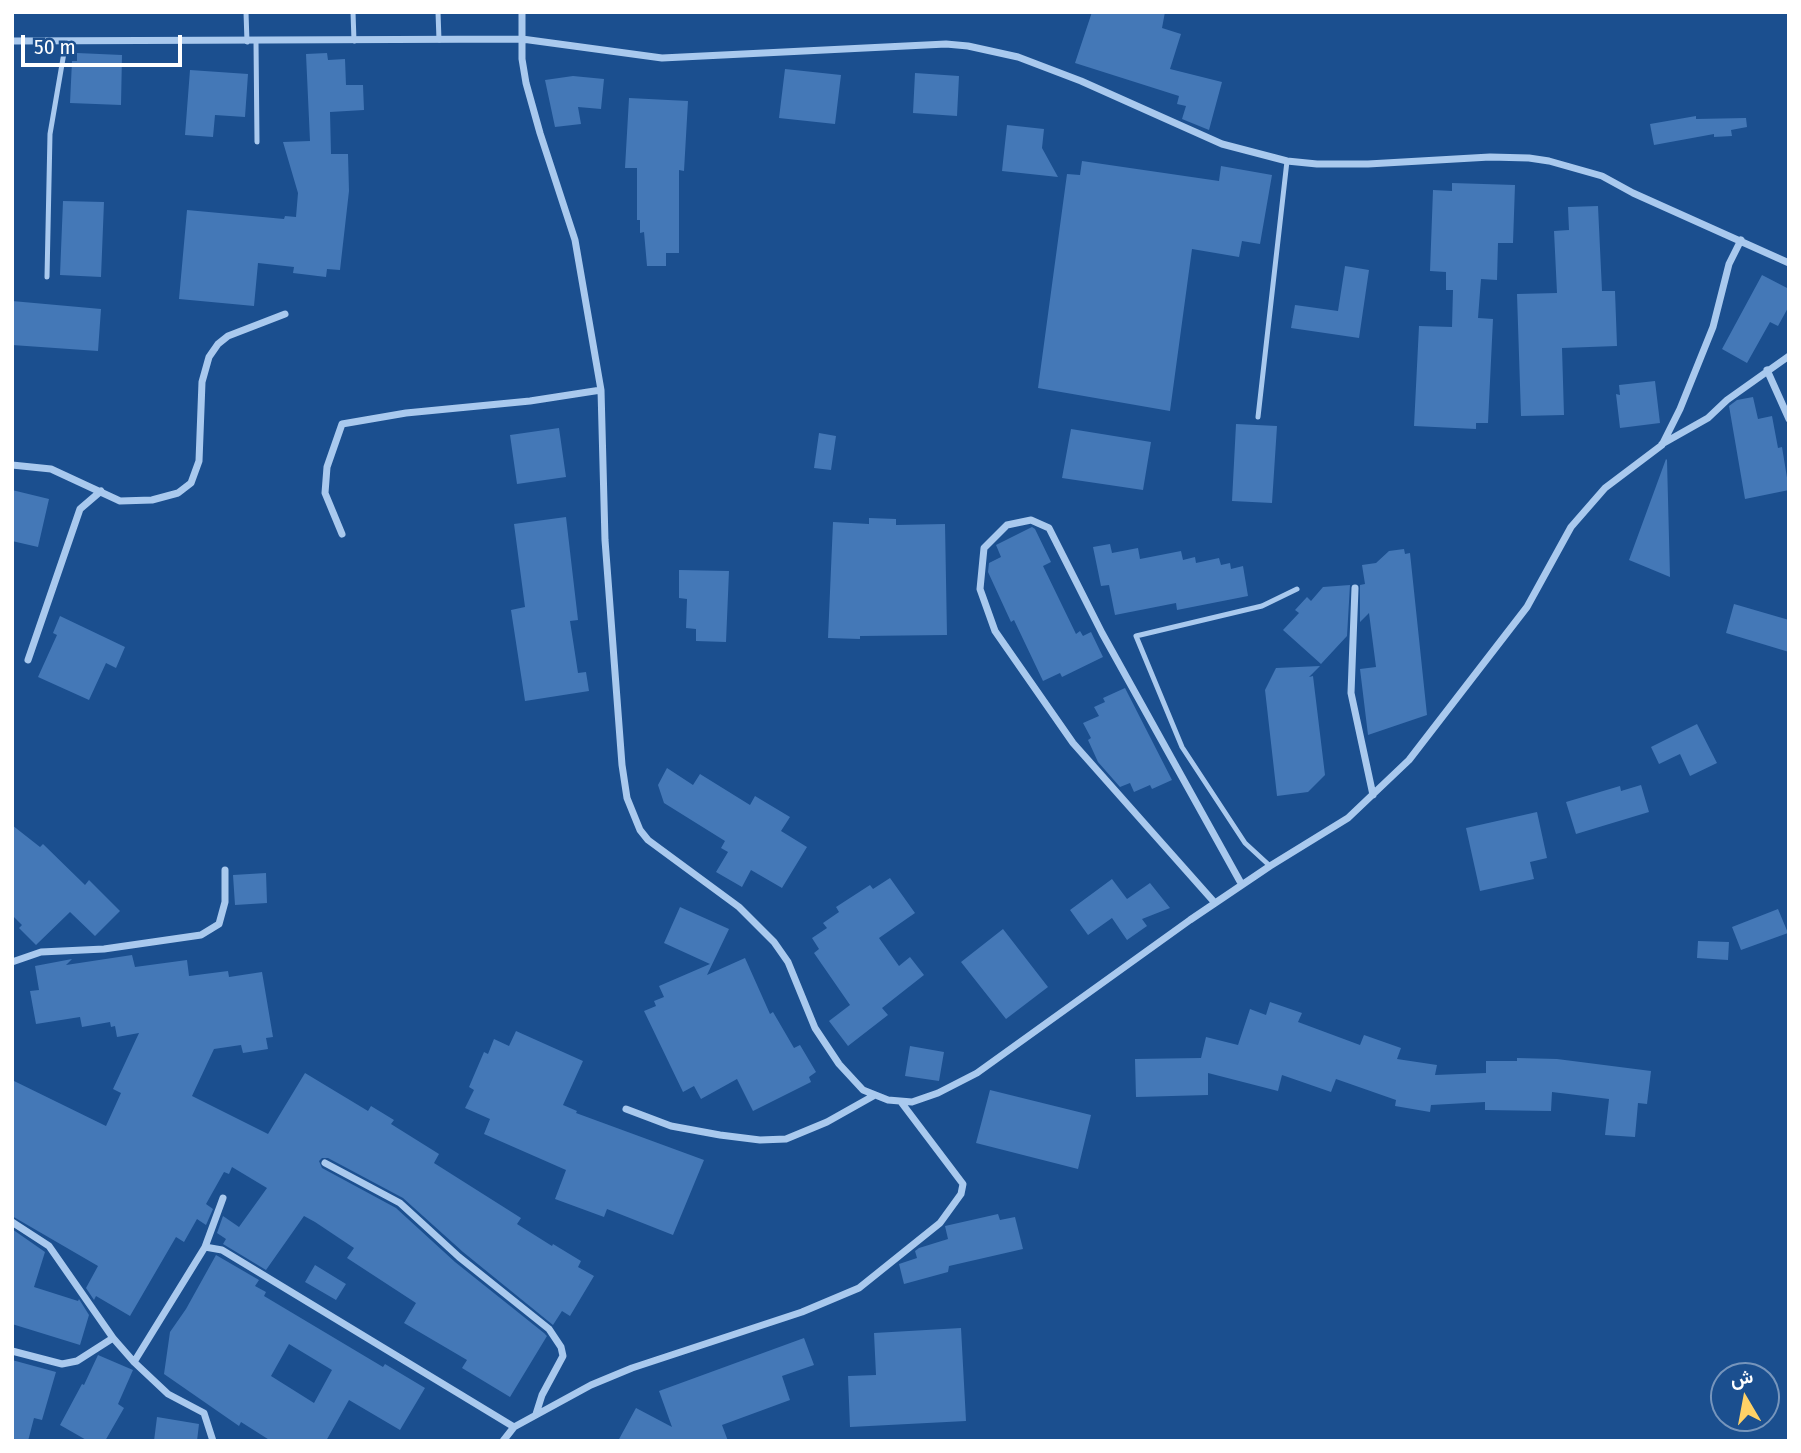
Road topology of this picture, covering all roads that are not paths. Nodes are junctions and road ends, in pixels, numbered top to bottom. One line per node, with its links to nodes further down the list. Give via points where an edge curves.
1 (246, 12): 10 (lane)
2 (353, 12): 9 (lane)
3 (438, 12): 6 (lane)
4 (522, 12): 5 (street)
5 (522, 39): 6 (street); 12 (street, via 662,58 968,46 1018,57 1222,144); 19 (street, via 526,83 575,240)
6 (439, 40): 9 (street)
7 (12, 41): 8 (street)
8 (66, 41): 10 (street); 15 (lane, via 50,134)
9 (354, 41): 10 (street)
10 (251, 42): 11 (lane)
11 (257, 142)
12 (1287, 161): 13 (street, via 1368,164 1490,157 1549,161 1602,176); 20 (lane)
13 (1741, 240): 14 (street); 22 (street, via 1729,264 1713,327)
14 (1789, 263)
15 (47, 278)
16 (285, 314): 24 (street, via 228,336 209,357 202,382 199,461 191,483 167,497 135,502 120,501)
17 (1789, 356): 18 (street)
18 (1767, 370): 21 (street); 22 (street, via 1708,418)
19 (601, 390): 25 (street, via 342,424 327,467 325,493); 35 (street, via 605,540 622,765 634,817 648,840 739,907 774,942 827,1047 852,1080)
20 (1258, 417)
21 (1789, 419)
22 (1662, 445): 29 (street, via 1605,488 1571,527 1527,607 1409,760)
23 (12, 466): 24 (street, via 51,468)
24 (101, 491): 28 (street, via 80,509)
25 (342, 534)
26 (1355, 588): 29 (street, via 1351,692)
27 (1297, 589): 30 (lane, via 1262,606 1136,636 1182,747 1245,843)
28 (28, 660)
29 (1373, 795): 30 (street, via 1348,818)
30 (1270, 866): 32 (street)
31 (225, 870): 34 (street, via 225,902 219,924 201,935 41,953)
32 (1242, 885): 33 (street); 33 (street, via 1049,528 1031,520 1007,525 984,548 980,589 995,631 1073,743)
33 (1214, 904): 36 (street, via 977,1073 938,1093)
34 (12, 962)
35 (874, 1095): 36 (street); 37 (street, via 786,1139 760,1140 671,1126)
36 (901, 1102): 45 (street, via 963,1184 940,1223 859,1288 802,1312 632,1368)
37 (626, 1109)
38 (325, 1163): 45 (street, via 400,1203 549,1329 563,1356)
39 (223, 1198): 41 (street)
40 (12, 1222): 42 (street, via 49,1246)
41 (205, 1247): 44 (street); 46 (street, via 222,1251)
42 (113, 1338): 43 (street, via 77,1361 62,1364); 44 (street)
43 (12, 1350)
44 (134, 1362): 47 (street, via 168,1394 204,1413)
45 (536, 1414): 46 (street)
46 (514, 1427): 48 (street)
47 (213, 1441)
48 (503, 1441)

